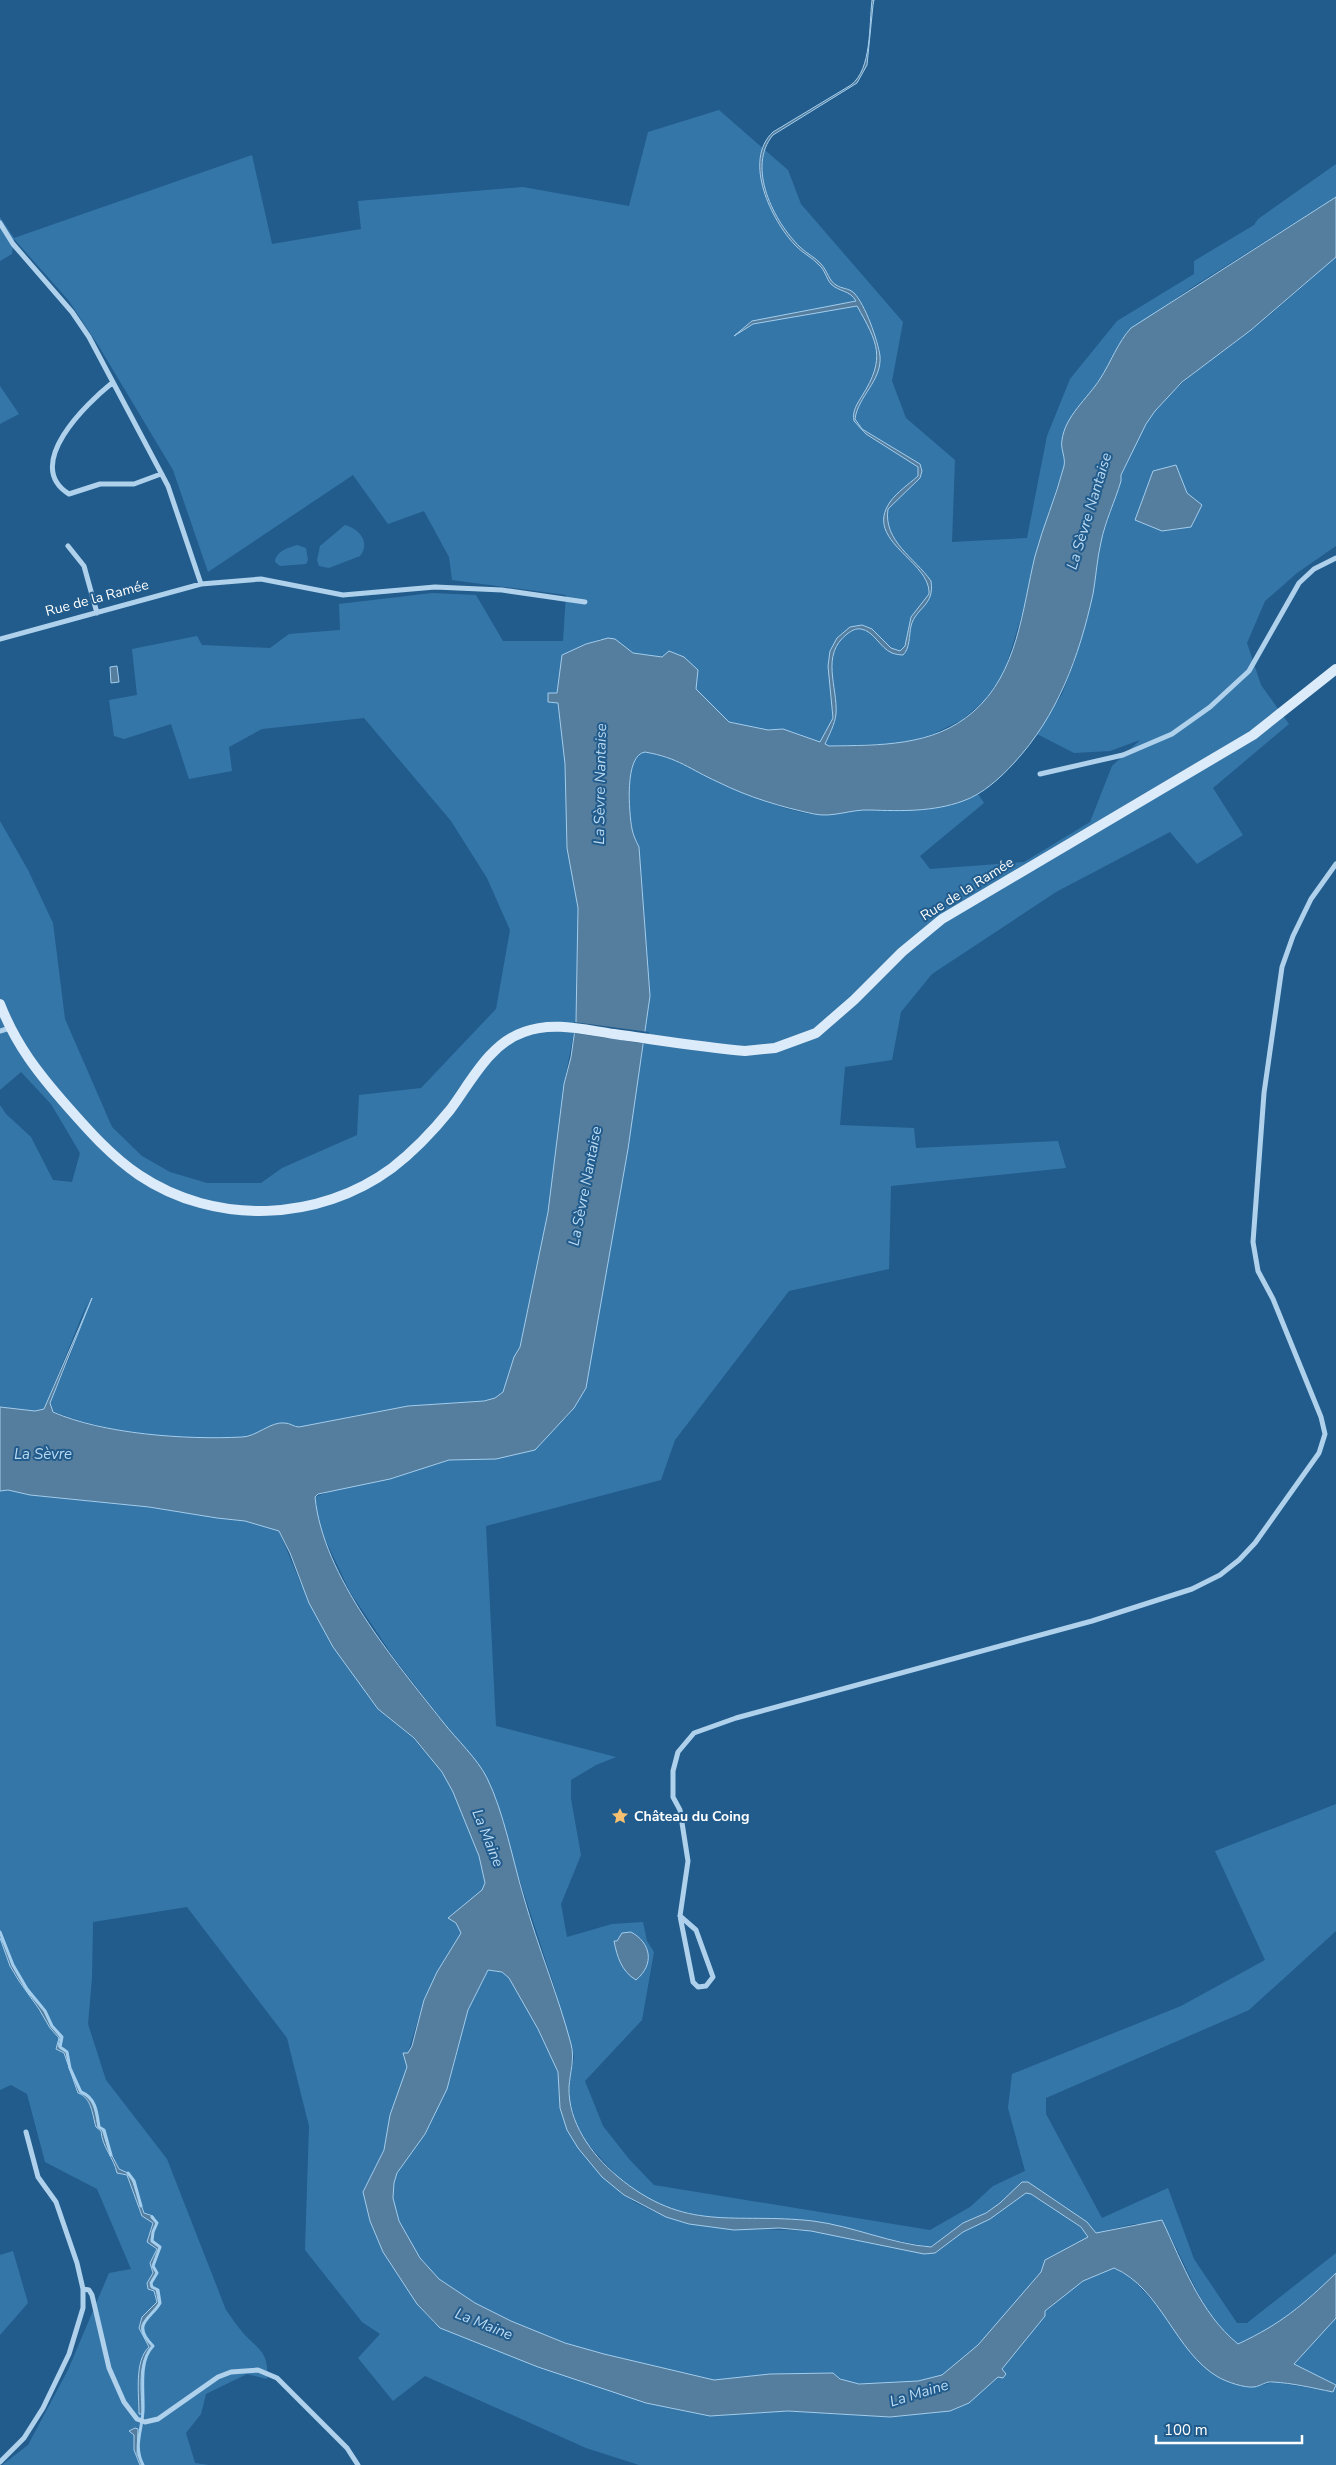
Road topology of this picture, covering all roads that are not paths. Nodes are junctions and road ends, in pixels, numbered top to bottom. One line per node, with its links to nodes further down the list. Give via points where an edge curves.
1 (0, 223): 2 (street, via 13,244 80,325)
2 (112, 383): 3 (street); 3 (street, via 93,398 68,428 52,457 54,476 68,494 100,484 134,484)
3 (161, 474): 6 (street)
4 (68, 546): 8 (street, via 84,566)
5 (1336, 558): 11 (street, via 1314,569 1299,583 1249,672 1210,707 1172,734 1123,755)
6 (201, 584): 7 (street, Rue de la Ramée, via 261,580 343,595 435,587 502,590); 8 (street, Rue de la Ramée)
7 (585, 602)
8 (97, 613): 9 (street, Rue de la Ramée)
9 (0, 639)
10 (1336, 668): 14 (main road, Rue de la Ramée, via 1253,735 942,919 816,1033 790,1044 730,1050 560,1026 526,1031 502,1044 428,1136 397,1164 352,1192 315,1205 259,1212 212,1206 158,1186 128,1167 99,1141 41,1077)
11 (1040, 774)
12 (1336, 864): 15 (street, via 1311,899 1282,967 1264,1093 1253,1242 1258,1271 1273,1299 1321,1417 1326,1434 1319,1453 1255,1543 1220,1575 1192,1589 1092,1621 736,1718 694,1733 678,1752 673,1771 673,1797 680,1810 688,1861)
13 (0, 1004): 14 (main road, Rue de la Ramée)
14 (5, 1029)
15 (680, 1916): 15 (street, via 693,1982 698,1987 706,1986 713,1977 696,1930)
16 (26, 2132): 17 (street, via 38,2176 56,2202)
17 (83, 2289): 18 (street, via 84,2308 69,2354 43,2408 24,2438); 19 (street, via 92,2295 110,2368 124,2402 137,2419 145,2422 168,2414 218,2377 231,2372 258,2370 277,2378 347,2448)
18 (0, 2462)
19 (358, 2465)

